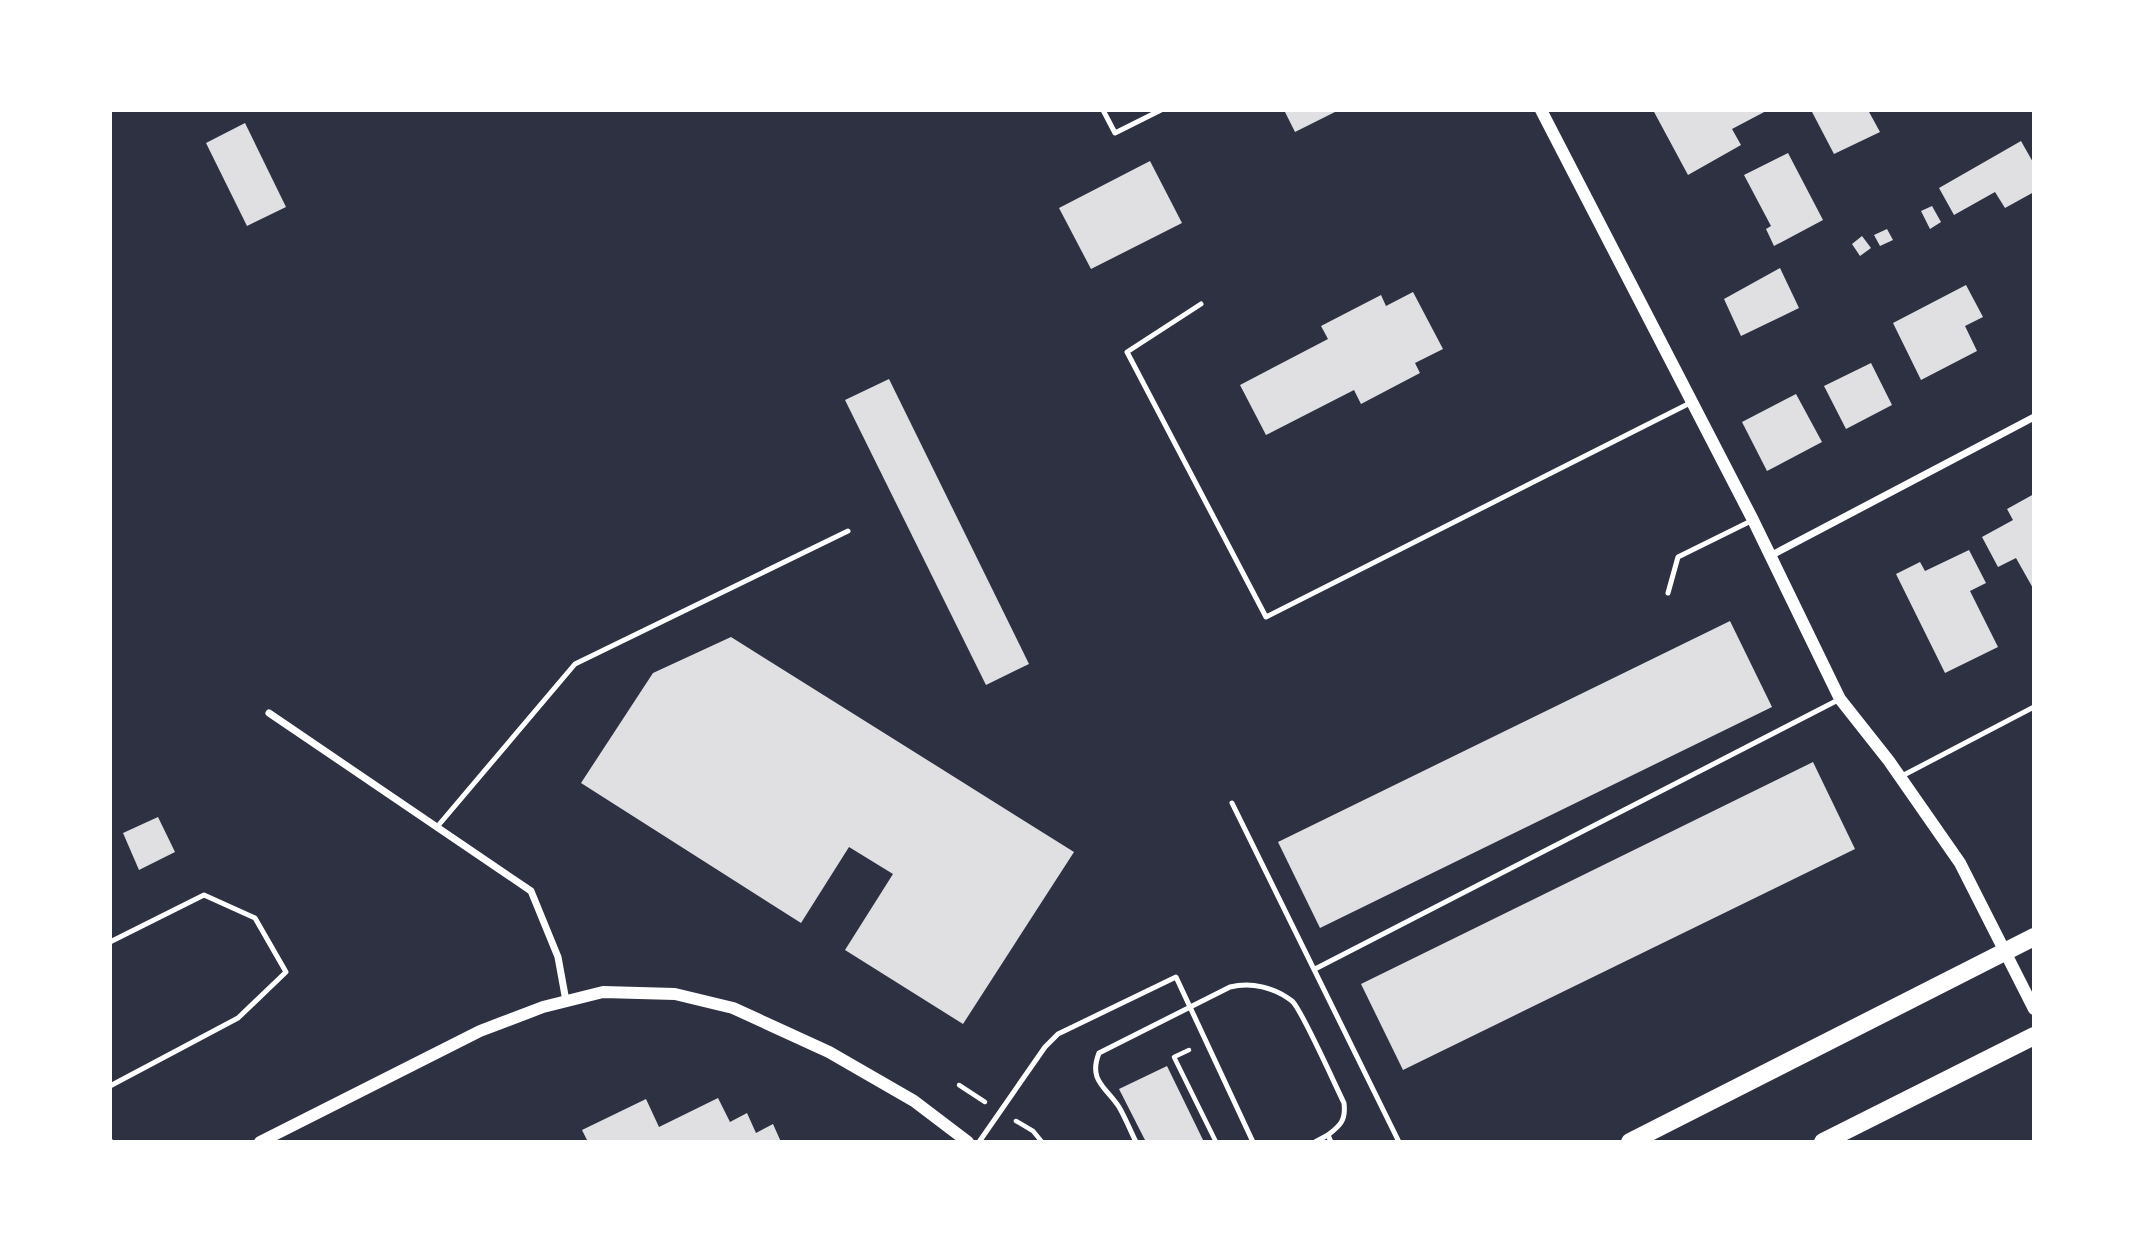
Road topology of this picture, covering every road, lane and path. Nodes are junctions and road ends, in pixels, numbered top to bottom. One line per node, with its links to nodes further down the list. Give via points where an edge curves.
1 (1103, 110): 2 (lane, via 1115,133)
2 (1161, 110)
3 (1541, 110): 5 (street)
4 (1201, 304): 5 (lane, via 1127,352 1266,617)
5 (1692, 402): 7 (street)
6 (2034, 417): 9 (street)
7 (1753, 520): 9 (street); 10 (lane, via 1678,557)
8 (848, 531): 16 (lane, via 575,664)
9 (1770, 556): 11 (street)
10 (1668, 593)
11 (1840, 699): 14 (street); 20 (lane)
12 (2034, 707): 14 (lane)
13 (270, 713): 16 (street)
14 (1900, 777): 19 (street, via 1960,863)
15 (1232, 803): 20 (lane)
16 (437, 827): 21 (street, via 531,891 558,957)
17 (2034, 937): 19 (main road)
18 (110, 942): 26 (lane, via 204,895 256,918 286,972 238,1018)
19 (2003, 952): 23 (street); 37 (main road)
20 (1315, 969): 36 (lane)
21 (566, 1001): 28 (street, via 453,1044); 29 (street, via 603,992 675,994 733,1009 829,1052 914,1101)
22 (1190, 1007): 25 (lane); 27 (lane, via 1244,983 1263,986 1294,1002 1344,1103 1342,1124); 30 (lane, via 1176,977 1058,1034); 31 (lane, via 1099,1054 1095,1065 1101,1087 1118,1106)
23 (2034, 1009)
24 (2034, 1036): 38 (main road)
25 (1206, 1041): 32 (path, via 1174,1057); 33 (lane)
26 (110, 1086)
27 (1328, 1135): 34 (lane); 35 (lane)
28 (260, 1142)
29 (968, 1142)
30 (979, 1142)
31 (1136, 1142)
32 (1216, 1142)
33 (1253, 1142)
34 (1315, 1142)
35 (1331, 1142)
36 (1399, 1142)
37 (1630, 1142)
38 (1823, 1142)

